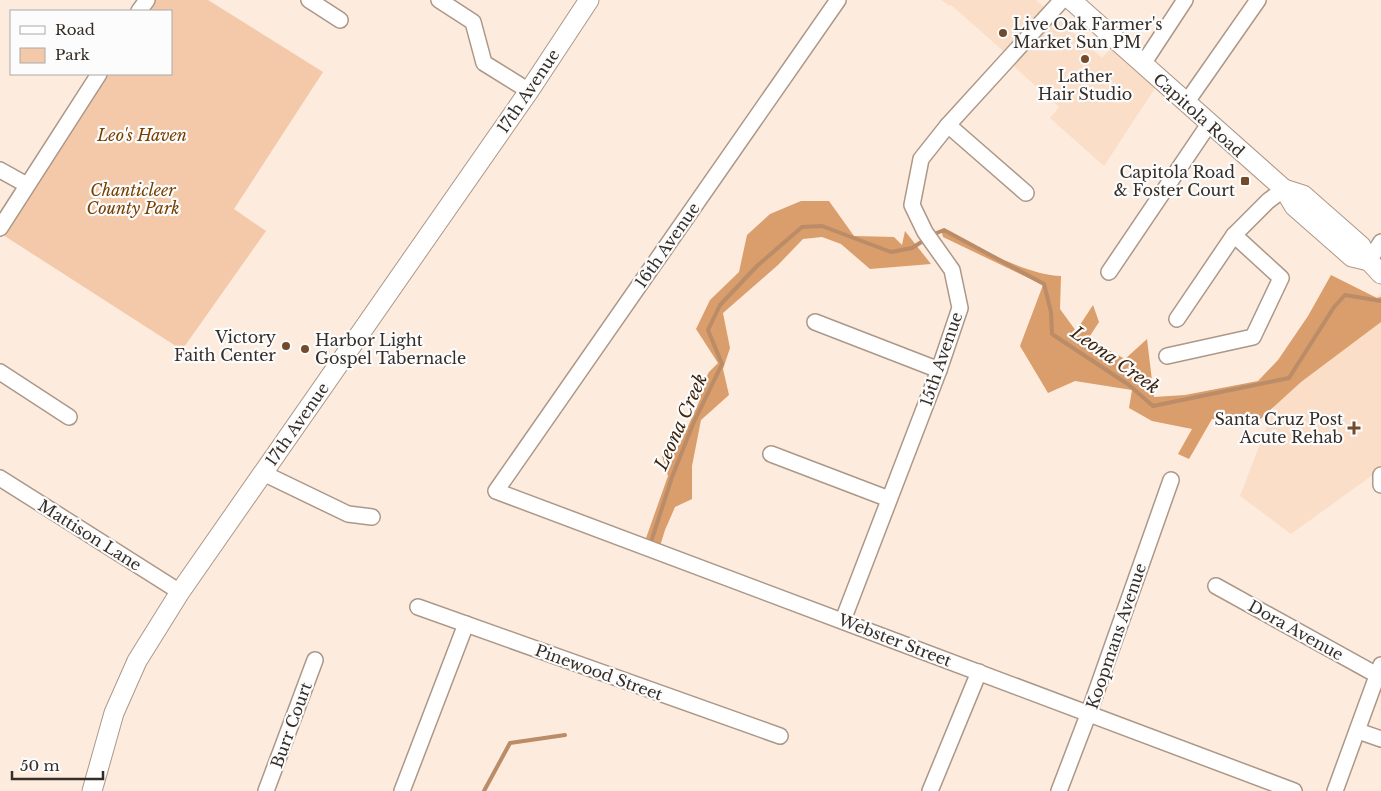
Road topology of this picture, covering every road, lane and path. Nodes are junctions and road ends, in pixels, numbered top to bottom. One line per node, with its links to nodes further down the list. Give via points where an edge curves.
1 (309, 0): 9 (street)
2 (439, 0): 12 (street, via 473,22 484,63)
3 (589, 0): 12 (main road, 17th Avenue)
4 (838, 0): 37 (street, 16th Avenue)
5 (1062, 0): 15 (street, 15th Avenue)
6 (1071, 0): 10 (main road, Capitola Road)
7 (1186, 0): 10 (street)
8 (1258, 0): 13 (street)
9 (340, 20)
10 (1143, 64): 13 (main road, Capitola Road)
11 (98, 75): 17 (street)
12 (529, 92): 32 (main road, 17th Avenue)
13 (1186, 103): 14 (main road, Capitola Road)
14 (1209, 124): 18 (main road, Capitola Road); 24 (street)
15 (948, 125): 19 (street); 28 (street, 15th Avenue, via 921,159 912,205 925,232 952,270 960,308)
16 (0, 170): 17 (street)
17 (27, 185): 20 (street)
18 (1284, 189): 21 (street); 23 (main road, Capitola Road, via 1303,195 1361,246)
19 (1026, 193)
20 (0, 228)
21 (1234, 235): 25 (street); 27 (street, via 1281,278 1252,338)
22 (1381, 242): 23 (street)
23 (1375, 268)
24 (1109, 272)
25 (1177, 319)
26 (815, 322): 28 (street)
27 (1167, 356)
28 (939, 370): 38 (street, 15th Avenue)
29 (0, 372): 30 (street)
30 (70, 417)
31 (771, 454): 38 (street)
32 (263, 473): 39 (street, via 348,514); 41 (main road, 17th Avenue)
33 (1381, 475): 36 (street)
34 (0, 478): 41 (street, Mattison Lane)
35 (1171, 480): 48 (street, Koopmans Avenue)
36 (1381, 485)
37 (496, 491): 43 (street, Webster Street)
38 (889, 499): 43 (street, 15th Avenue)
39 (372, 517)
40 (1216, 586): 46 (street, Dora Avenue)
41 (180, 592): 52 (main road, 17th Avenue, via 137,661 114,713)
42 (418, 607): 44 (street, Pinewood Street)
43 (843, 620): 47 (street, Webster Street)
44 (466, 624): 50 (street, Pinewood Street); 54 (street)
45 (315, 660): 53 (street, Burr Court)
46 (1379, 670): 49 (street)
47 (979, 672): 48 (street, Webster Street); 55 (street)
48 (1088, 715): 56 (street, Koopmans Avenue); 57 (street, Webster Street)
49 (1358, 731): 51 (street); 58 (street)
50 (780, 736)
51 (1381, 739)
52 (92, 791)
53 (266, 791)
54 (402, 791)
55 (930, 791)
56 (1059, 791)
57 (1294, 791)
58 (1336, 791)

